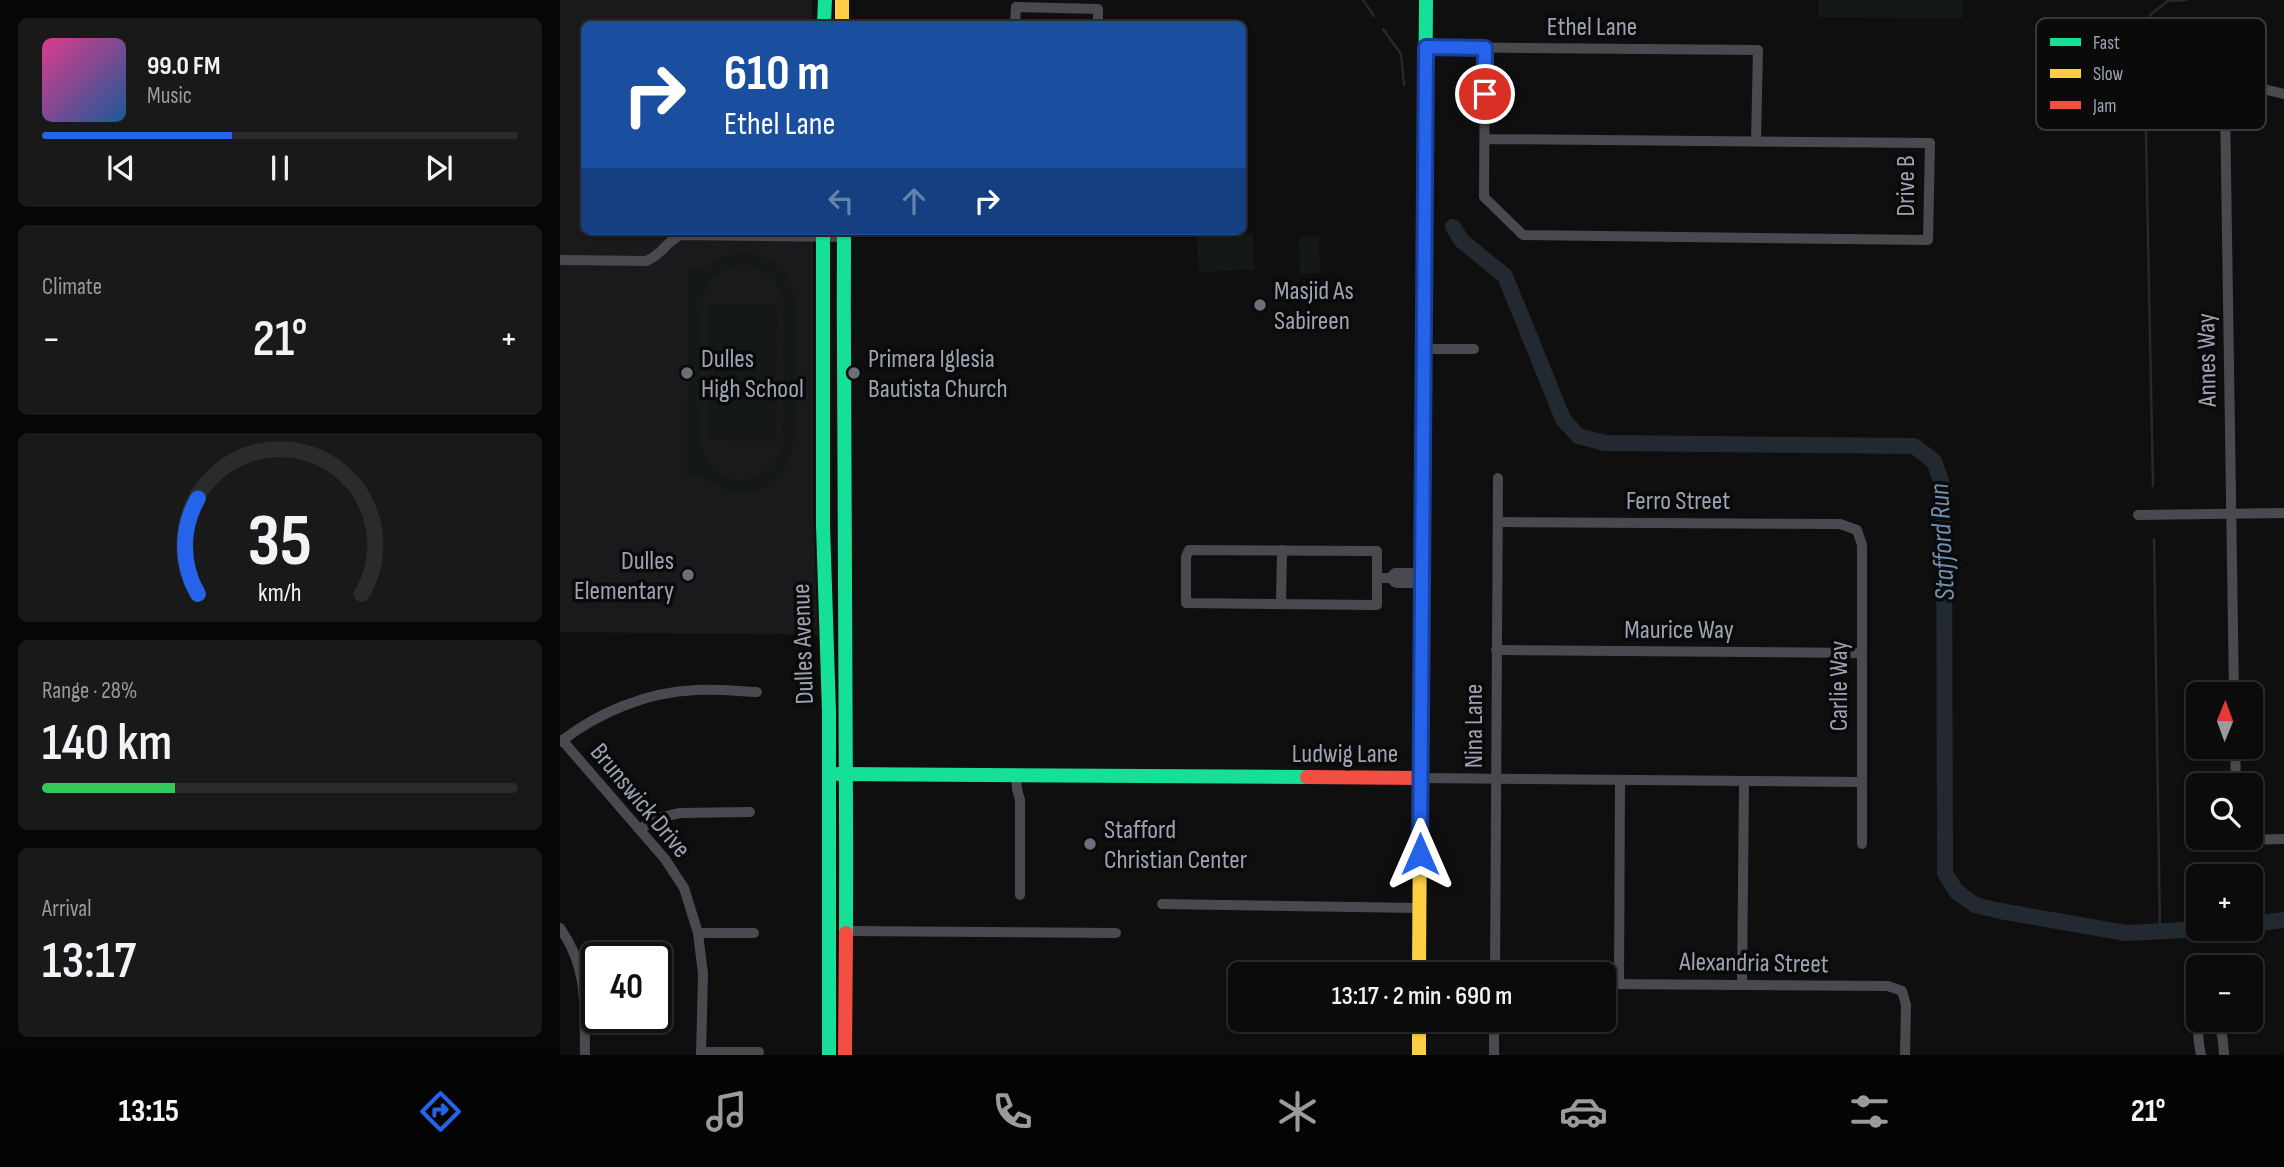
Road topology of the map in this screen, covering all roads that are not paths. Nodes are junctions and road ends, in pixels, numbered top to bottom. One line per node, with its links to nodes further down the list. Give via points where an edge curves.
1 (825, 0): 4 (main road)
2 (842, 0): 5 (main road)
3 (1426, 0): 8 (main road)
4 (824, 21)
5 (842, 21)
6 (1015, 21): 7 (street, via 1016,7 1098,9)
7 (1098, 21)
8 (1426, 47): 9 (street, Ethel Lane); 19 (main road)
9 (1485, 48): 13 (street); 14 (street, Ethel Lane, via 1758,50)
10 (2266, 90): 11 (street, Annes Way)
11 (2284, 94)
12 (2225, 130): 22 (street, Annes Way)
13 (1485, 139): 14 (street, Drive B); 14 (street, Drive B, via 1485,197 1524,236 1928,240 1930,143)
14 (1756, 140)
15 (680, 235): 18 (street, via 646,261)
16 (823, 235): 36 (main road, Dulles Avenue, via 822,525)
17 (844, 235): 37 (main road, Dulles Avenue)
18 (560, 260)
19 (1423, 349): 20 (street); 29 (main road)
20 (1474, 349)
21 (1498, 478): 25 (street, Nina Lane)
22 (2231, 513): 23 (street); 24 (street); 33 (street, Annes Way)
23 (2284, 513)
24 (2138, 515)
25 (1498, 522): 26 (street, Ferro Street, via 1840,524); 31 (street, Nina Lane)
26 (1857, 530): 32 (street, Carlie Way, via 1862,545)
27 (1282, 550): 28 (street, via 1377,551); 30 (street); 30 (street, via 1189,550 1186,557 1186,603)
28 (1377, 578): 29 (street, via 1396,583); 30 (street, via 1377,605)
29 (1422, 578): 39 (main road)
30 (1281, 604)
31 (1496, 650): 32 (street, Maurice Way); 40 (street, Nina Lane)
32 (1861, 653): 43 (street, Carlie Way)
33 (2234, 682)
34 (757, 692): 35 (street, via 695,690 655,695 592,720)
35 (561, 741): 45 (street, Brunswick Drive)
36 (829, 774): 37 (main road, Ludwig Lane); 61 (main road, Dulles Avenue)
37 (845, 774): 38 (main road, Ludwig Lane); 53 (main road, Dulles Avenue)
38 (1016, 776): 39 (main road, Ludwig Lane); 49 (street)
39 (1421, 778): 40 (street, Ludwig Lane); 51 (main road)
40 (1495, 779): 41 (street, Ludwig Lane); 58 (street, Nina Lane)
41 (1620, 780): 42 (street, Ludwig Lane); 59 (street)
42 (1744, 781): 43 (street, Ludwig Lane); 60 (street)
43 (1861, 782): 48 (street, Carlie Way)
44 (750, 812): 45 (street, via 680,813)
45 (639, 829): 54 (street, Brunswick Drive, via 684,888)
46 (2263, 839): 47 (street)
47 (2284, 839)
48 (1862, 844)
49 (1020, 895)
50 (1162, 904): 51 (street)
51 (1420, 908): 57 (main road)
52 (560, 928): 69 (street, via 577,958 584,985)
53 (846, 932): 56 (street); 62 (main road, Dulles Avenue)
54 (698, 933): 55 (street); 68 (street, Brunswick Drive, via 703,974)
55 (754, 933)
56 (1116, 933)
57 (1419, 962)
58 (1495, 962)
59 (1619, 984): 60 (street, Alexandria Street)
60 (1742, 985): 74 (street, Alexandria Street, via 1888,986 1902,991)
61 (830, 999): 62 (main road); 70 (main road, Dulles Avenue)
62 (845, 1000): 71 (main road, Dulles Avenue)
63 (1419, 1032): 72 (main road)
64 (1494, 1032): 73 (street)
65 (2199, 1032): 75 (street)
66 (2221, 1032): 76 (street)
67 (759, 1052): 68 (street)
68 (701, 1053)
69 (585, 1055)
70 (829, 1055)
71 (845, 1055)
72 (1419, 1055)
73 (1494, 1055)
74 (1905, 1055)
75 (2201, 1055)
76 (2224, 1055)

